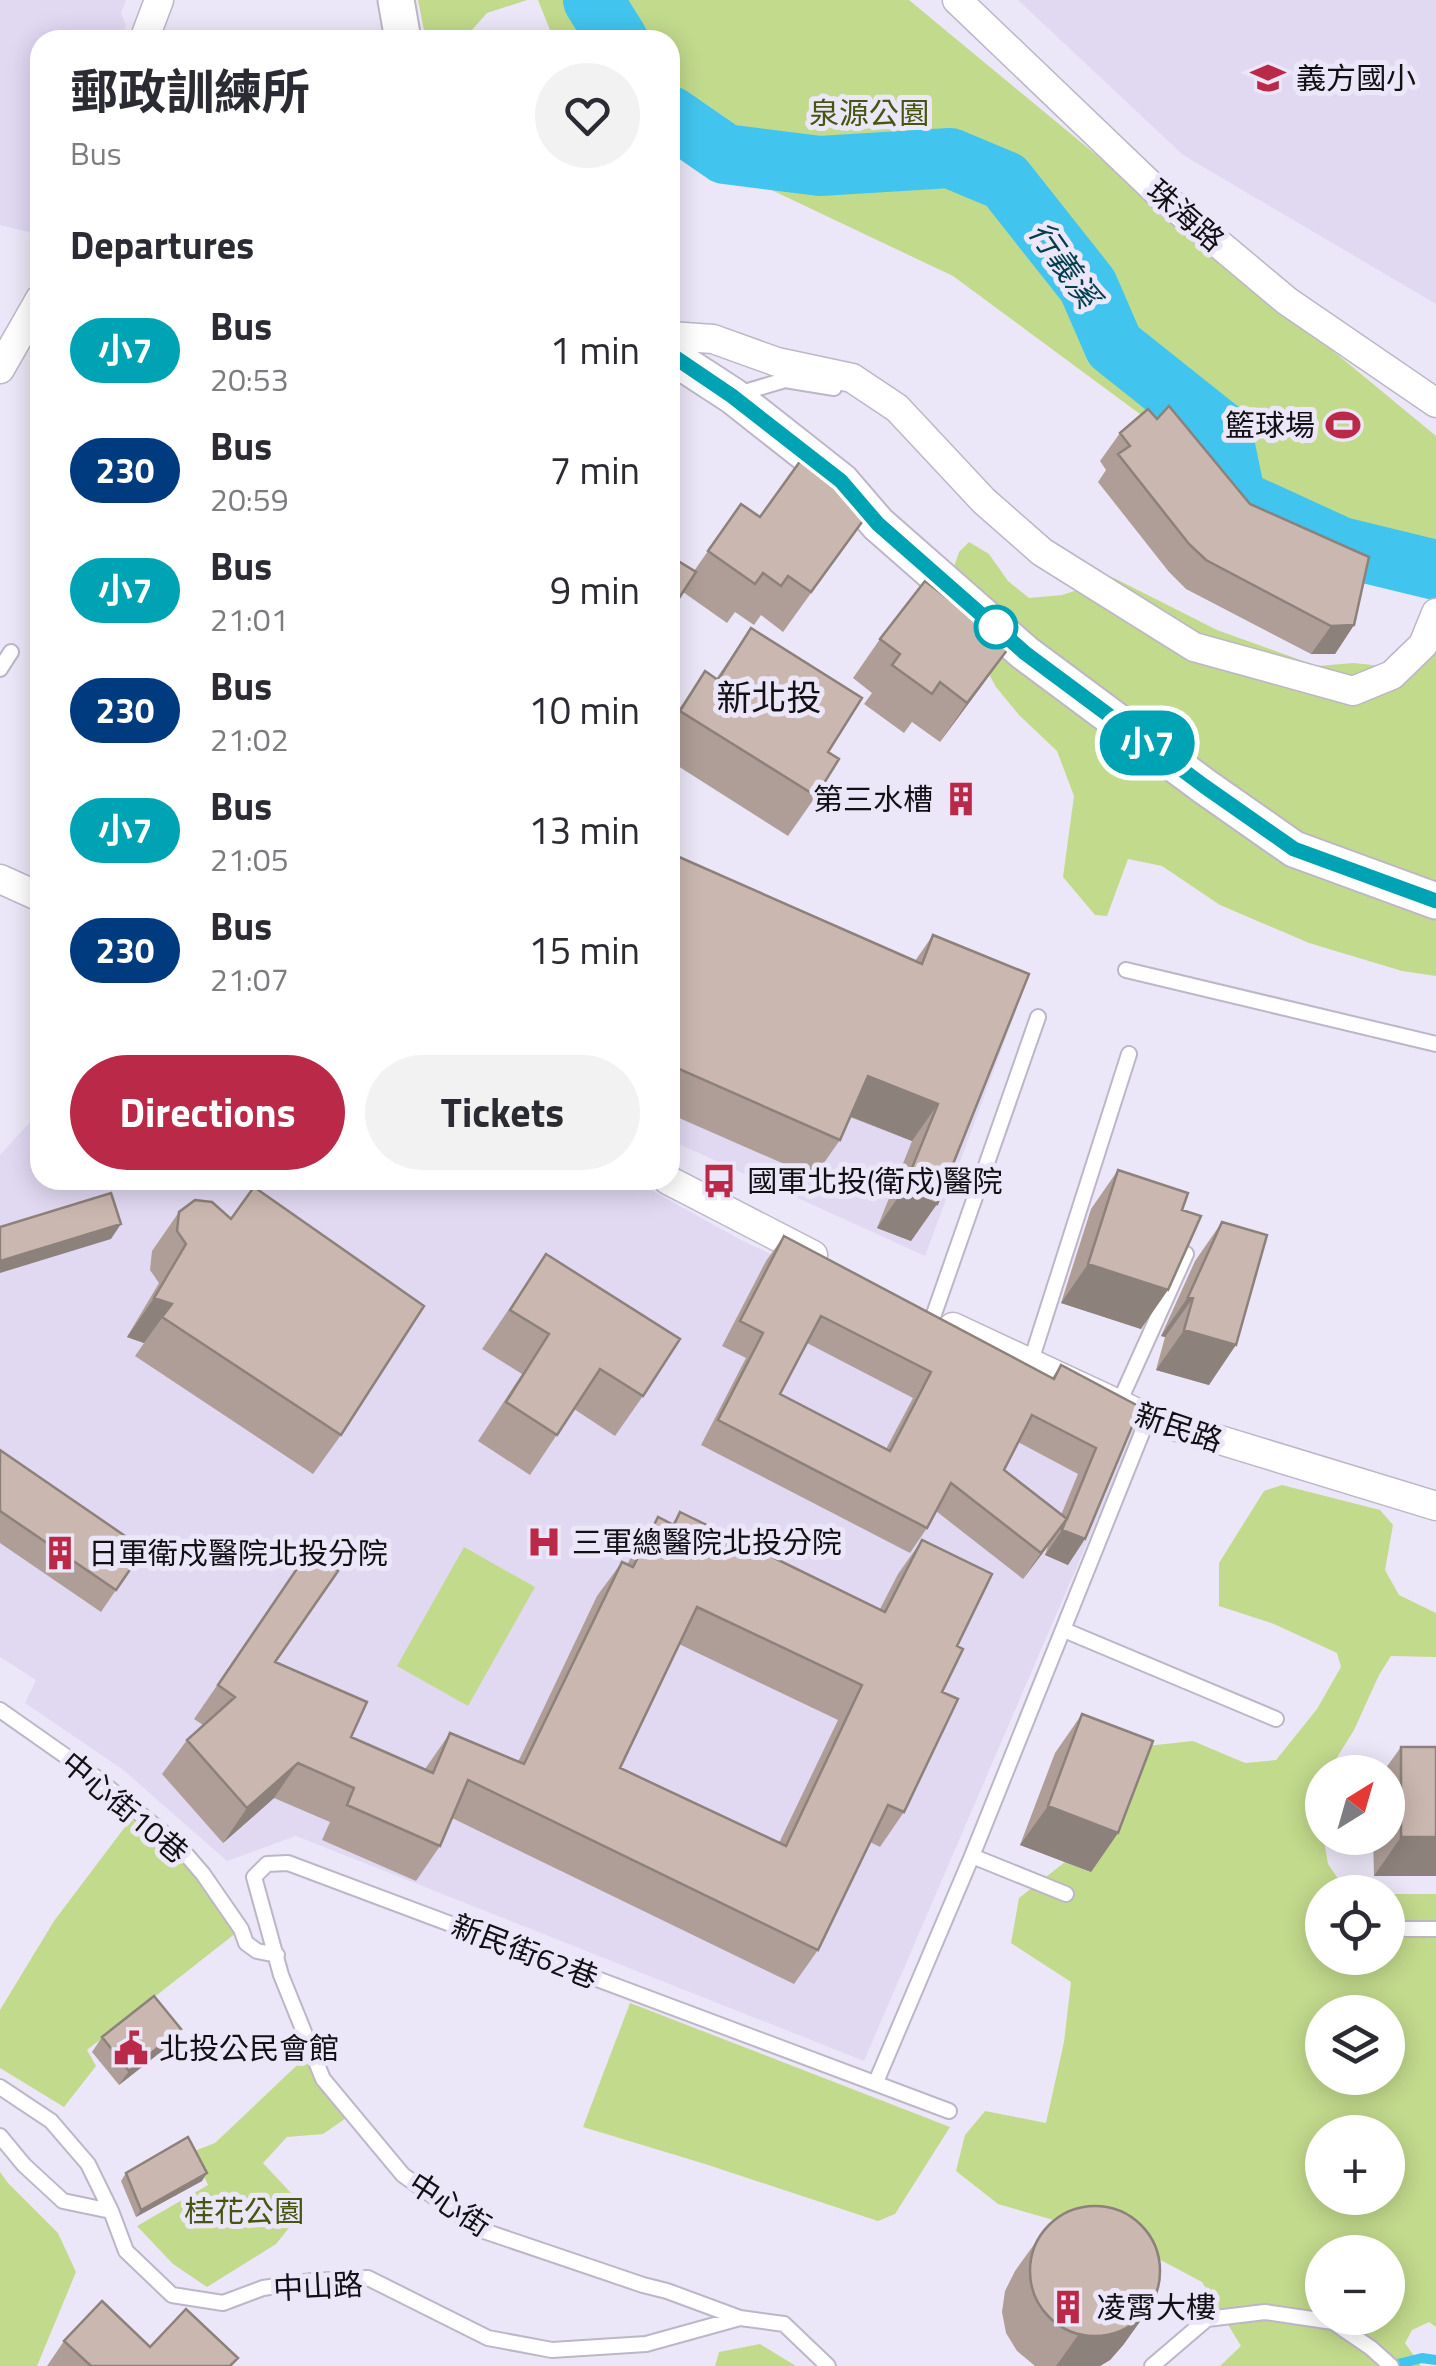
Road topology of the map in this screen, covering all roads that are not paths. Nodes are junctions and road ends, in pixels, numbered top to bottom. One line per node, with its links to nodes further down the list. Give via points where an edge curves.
1 (159, 0): 4 (street)
2 (396, 0): 5 (street)
3 (957, 0): 12 (street, 珠海路, via 1178,210 1287,300)
4 (148, 30)
5 (401, 30)
6 (30, 316): 9 (street)
7 (680, 337): 11 (street, via 712,339 852,378)
8 (680, 361): 10 (street)
9 (0, 369)
10 (732, 396): 11 (lane, via 785,380); 18 (street, via 841,481 878,524 1025,653 1204,786 1294,849)
11 (881, 398): 13 (street, via 1042,552 1194,647 1353,690 1392,675 1423,644)
12 (1436, 403)
13 (1436, 614)
14 (10, 652): 15 (lane)
15 (0, 669)
16 (0, 879): 17 (street)
17 (30, 892)
18 (1436, 901)
19 (1126, 970): 21 (lane)
20 (1038, 1018): 26 (lane)
21 (1436, 1044)
22 (1129, 1054): 27 (lane)
23 (680, 1186): 25 (street)
24 (1186, 1254): 28 (lane)
25 (844, 1271)
26 (924, 1312): 27 (street, 新民路)
27 (1030, 1365): 28 (street, 新民路)
28 (1118, 1406): 29 (street, 新民路)
29 (1148, 1418): 30 (street, 新民路); 31 (lane)
30 (1436, 1506)
31 (1064, 1630): 33 (lane); 34 (lane)
32 (0, 1710): 38 (lane, 中心街10巷, via 178,1845 246,1943)
33 (1276, 1720)
34 (972, 1856): 35 (lane); 39 (lane)
35 (1066, 1894)
36 (1406, 1929): 37 (lane)
37 (1436, 1929)
38 (276, 1956): 39 (lane, 新民街62巷, via 254,1878 266,1864 288,1863); 44 (lane, 中心街, via 323,2079 403,2175 481,2230)
39 (876, 2082): 41 (lane)
40 (0, 2087): 43 (lane, 中山路, via 51,2121 88,2164)
41 (949, 2111)
42 (0, 2136): 43 (lane, via 62,2202)
43 (110, 2211): 44 (lane, 中山路, via 126,2251 172,2296 223,2303 263,2288 368,2278 488,2338 552,2350 646,2344)
44 (740, 2318): 45 (lane, 中山路, via 784,2324)
45 (828, 2366)
46 (1152, 2366): 47 (lane, via 1207,2319 1265,2312 1333,2322)
47 (1391, 2366)

